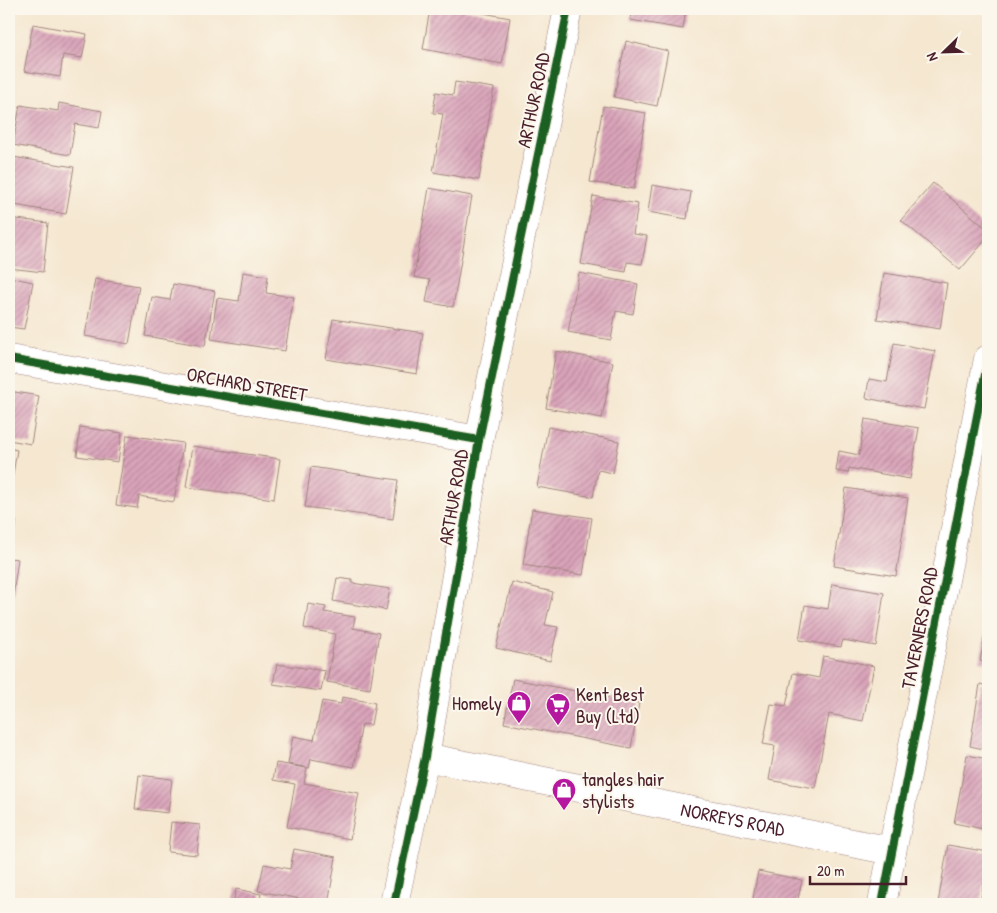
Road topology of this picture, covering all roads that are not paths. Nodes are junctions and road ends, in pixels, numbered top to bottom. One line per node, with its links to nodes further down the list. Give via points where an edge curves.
1 (568, 9): 4 (street, ARTHUR ROAD)
2 (9, 359): 4 (street, ORCHARD STREET)
3 (988, 359): 6 (street, TAVERNERS ROAD)
4 (479, 440): 5 (street, ARTHUR ROAD)
5 (425, 757): 6 (street, NORREYS ROAD); 7 (street, ARTHUR ROAD)
6 (892, 851): 8 (street, TAVERNERS ROAD)
7 (394, 904)
8 (882, 904)

